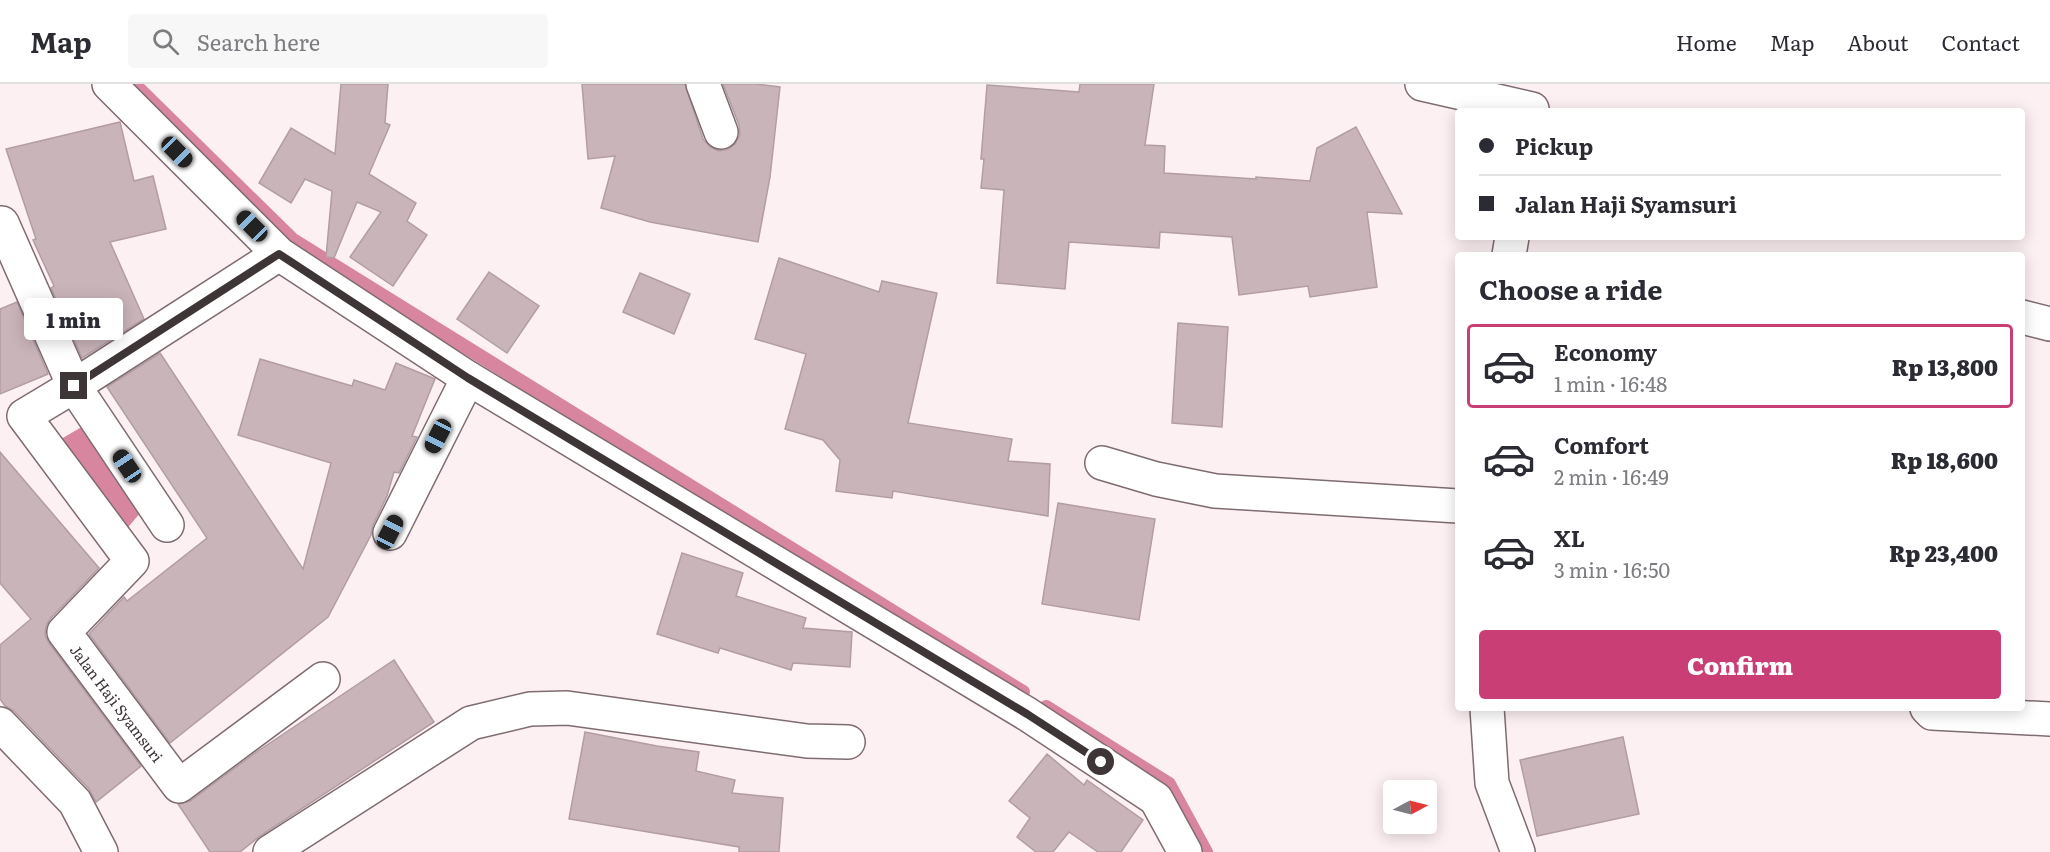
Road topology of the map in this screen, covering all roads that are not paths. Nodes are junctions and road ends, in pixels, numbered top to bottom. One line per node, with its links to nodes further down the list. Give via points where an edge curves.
1 (109, 84): 7 (street)
2 (703, 84): 5 (street)
3 (1422, 84): 4 (street)
4 (1533, 101)
5 (721, 132)
6 (0, 223): 11 (street)
7 (279, 254): 10 (street); 11 (street, Jalan Haji Syamsuri)
8 (2025, 318): 9 (street)
9 (2050, 324)
10 (468, 378): 15 (street); 24 (street, via 1027,714 1156,799)
11 (74, 386): 14 (street); 16 (street, Jalan Haji Syamsuri, via 24,416 132,561 64,632 179,786)
12 (1102, 463): 13 (street, via 1215,491)
13 (1455, 506)
14 (166, 525)
15 (390, 532)
16 (323, 679)
17 (1487, 711): 25 (street, via 1492,783)
18 (1930, 711): 19 (street)
19 (2050, 719)
20 (0, 724): 22 (street, via 75,802)
21 (848, 742): 23 (street, via 807,741 567,708 530,709 471,723)
22 (101, 852)
23 (270, 852)
24 (1185, 852)
25 (1518, 852)

